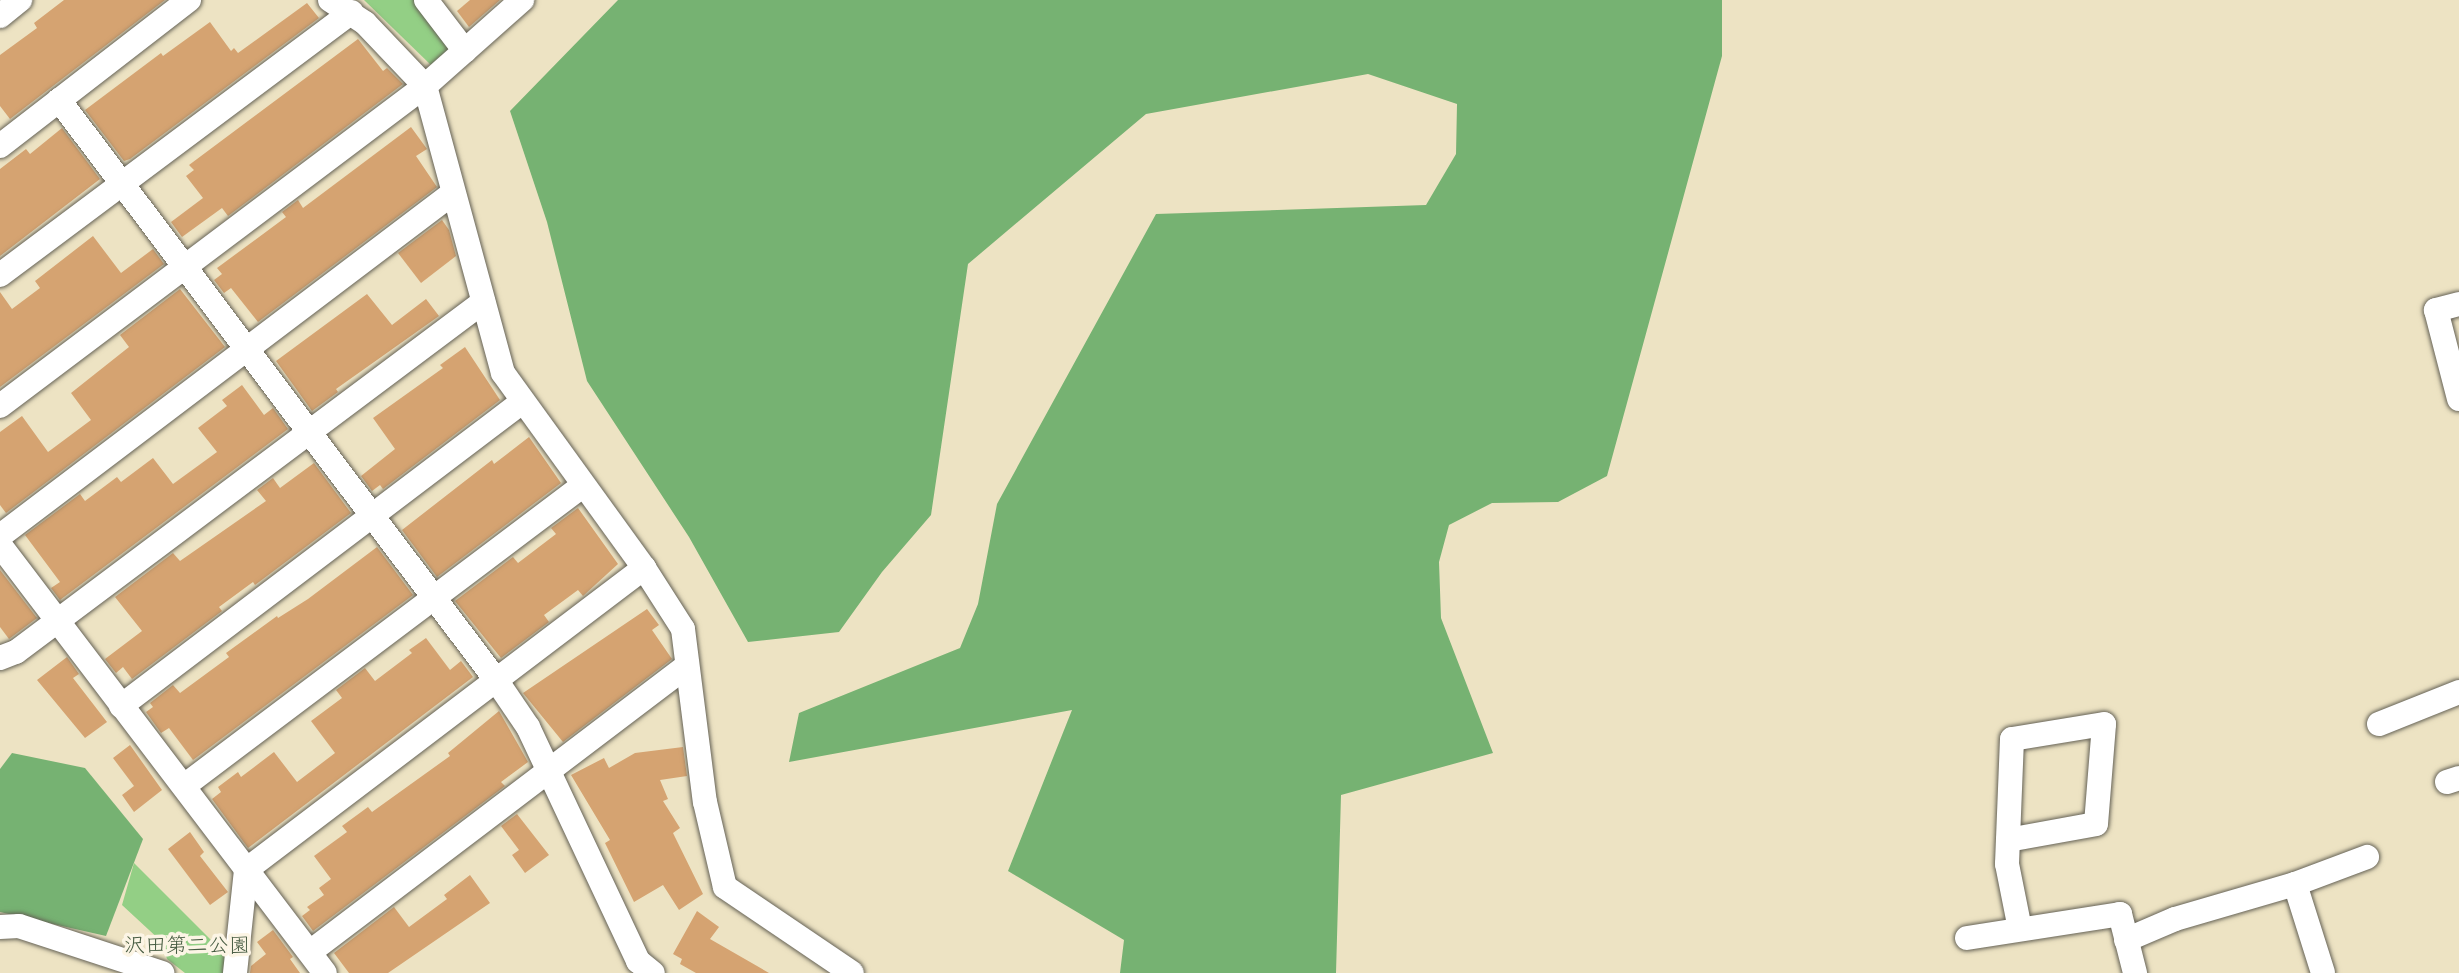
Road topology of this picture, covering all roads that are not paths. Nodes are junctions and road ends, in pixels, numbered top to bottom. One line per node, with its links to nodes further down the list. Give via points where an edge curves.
1 (20, 0): 6 (street)
2 (189, 0): 9 (street)
3 (426, 0): 7 (street)
4 (522, 0): 7 (street)
5 (340, 6): 8 (street, via 406,63); 11 (street)
6 (0, 16)
7 (465, 51): 8 (street)
8 (425, 86): 12 (street); 13 (street)
9 (59, 100): 10 (street); 11 (street)
10 (0, 146)
11 (122, 183): 13 (street); 14 (street)
12 (453, 193): 15 (street); 17 (street)
13 (186, 268): 17 (street); 20 (street)
14 (0, 275)
15 (483, 302): 19 (street, via 503,373); 21 (street)
16 (2459, 304): 18 (street, via 2436,310)
17 (246, 350): 21 (street); 24 (street)
18 (2459, 399)
19 (522, 402): 22 (street); 23 (street)
20 (0, 406)
21 (309, 432): 23 (street); 28 (street)
22 (582, 486): 26 (street); 27 (street)
23 (372, 516): 27 (street); 33 (street)
24 (0, 536)
25 (0, 545): 28 (street)
26 (644, 568): 30 (street, via 683,629); 31 (street)
27 (434, 597): 31 (street); 36 (street)
28 (57, 620): 29 (street, via 16,652); 33 (street)
29 (0, 658)
30 (687, 667): 35 (street); 50 (street, via 705,802 725,887)
31 (496, 680): 35 (street, via 528,727); 39 (street)
32 (2459, 692): 34 (street)
33 (121, 706): 36 (street)
34 (2379, 724)
35 (550, 771): 45 (street); 46 (street)
36 (184, 786): 39 (street)
37 (2008, 840): 37 (street, via 2012,739 2104,724 2096,824); 42 (street, via 2007,864)
38 (2367, 857): 40 (street)
39 (246, 870): 45 (street); 48 (street)
40 (2295, 884): 44 (street, via 2175,919); 52 (street)
41 (0, 927): 47 (street, via 19,926)
42 (2020, 929): 43 (street); 44 (street, via 2120,914)
43 (1967, 938)
44 (2126, 940): 51 (street)
45 (310, 952): 49 (street)
46 (638, 969)
47 (162, 973)
48 (235, 973)
49 (325, 973)
50 (852, 973)
51 (2135, 973)
52 (2323, 973)

